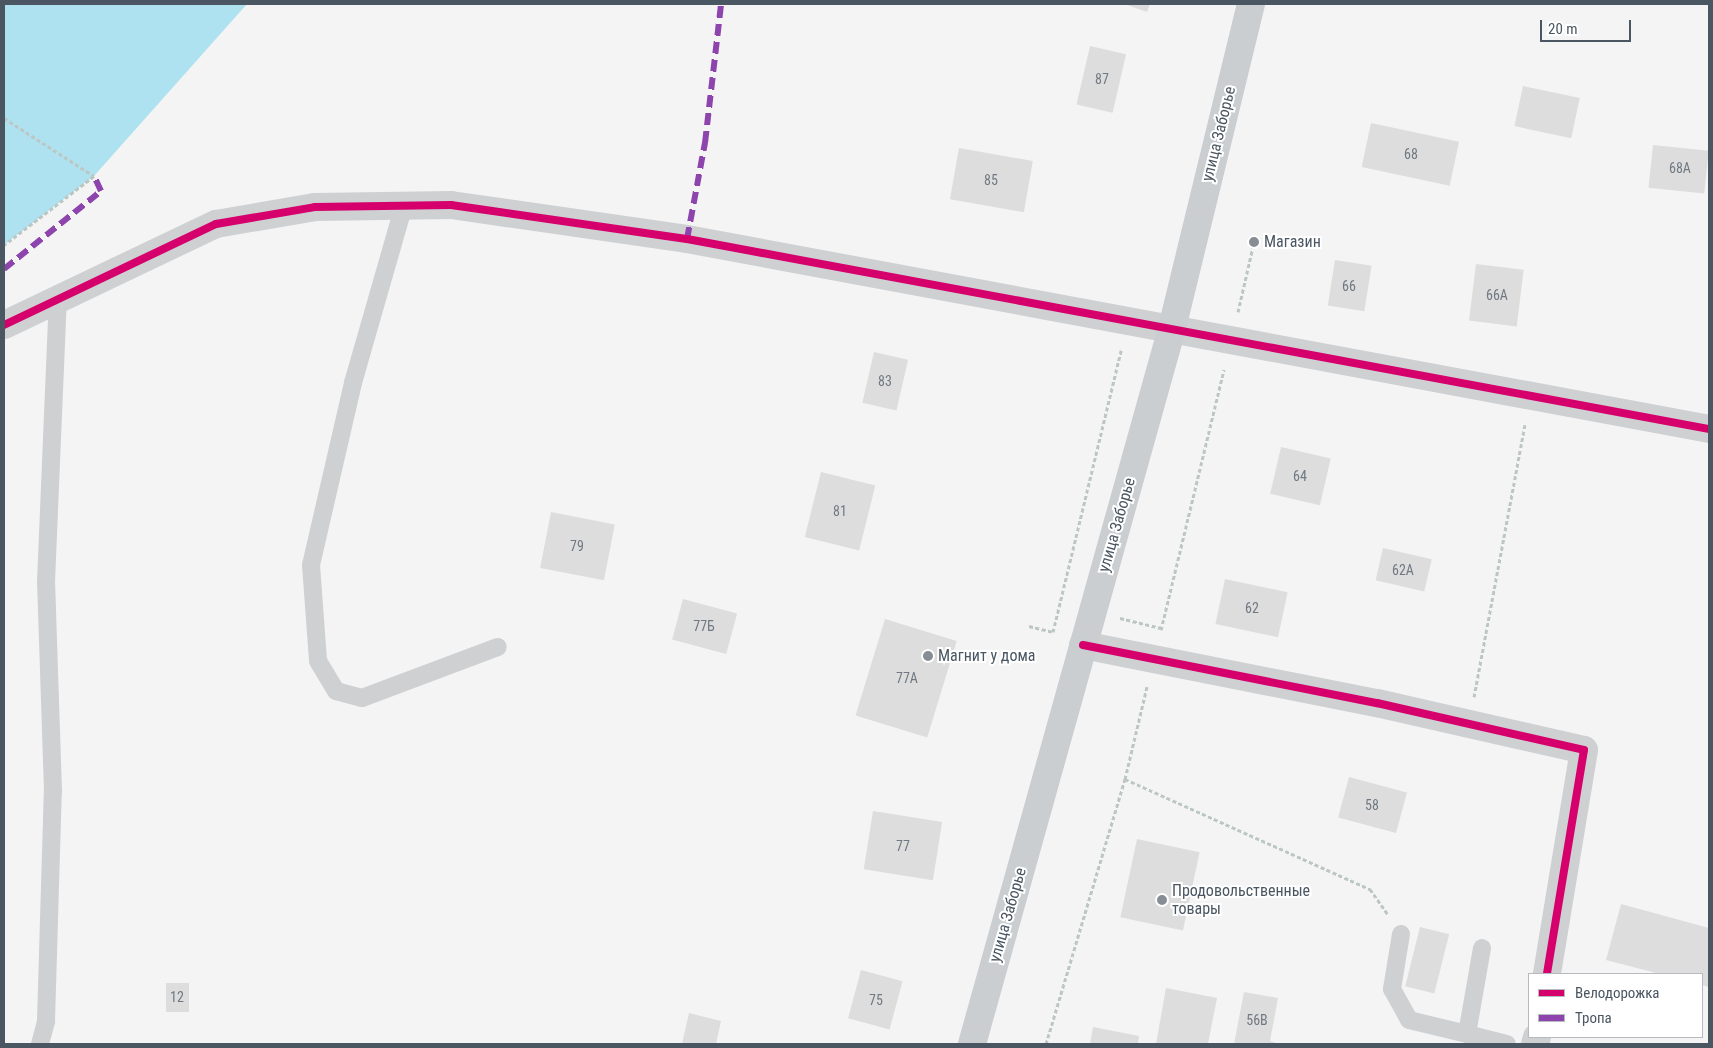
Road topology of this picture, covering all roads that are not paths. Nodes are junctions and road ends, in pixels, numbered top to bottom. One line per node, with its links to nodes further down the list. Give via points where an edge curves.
1 (1251, 4): 5 (main road, улица Заборье)
2 (404, 205): 3 (street, via 316,207 216,224); 5 (street, via 452,205 688,239); 8 (lane, via 353,383 311,565 318,661 336,691 362,698)
3 (58, 296): 4 (street); 13 (lane, via 46,582 53,792 46,1021)
4 (4, 325)
5 (1172, 328): 6 (street); 7 (main road, улица Заборье)
6 (1709, 429)
7 (1083, 645): 11 (street, via 1584,750); 14 (main road, улица Заборье)
8 (498, 647)
9 (1401, 934): 12 (lane, via 1392,989 1409,1020)
10 (1482, 948): 12 (lane)
11 (1547, 973)
12 (1467, 1034): 15 (lane)
13 (40, 1044)
14 (972, 1044)
15 (1506, 1044)

